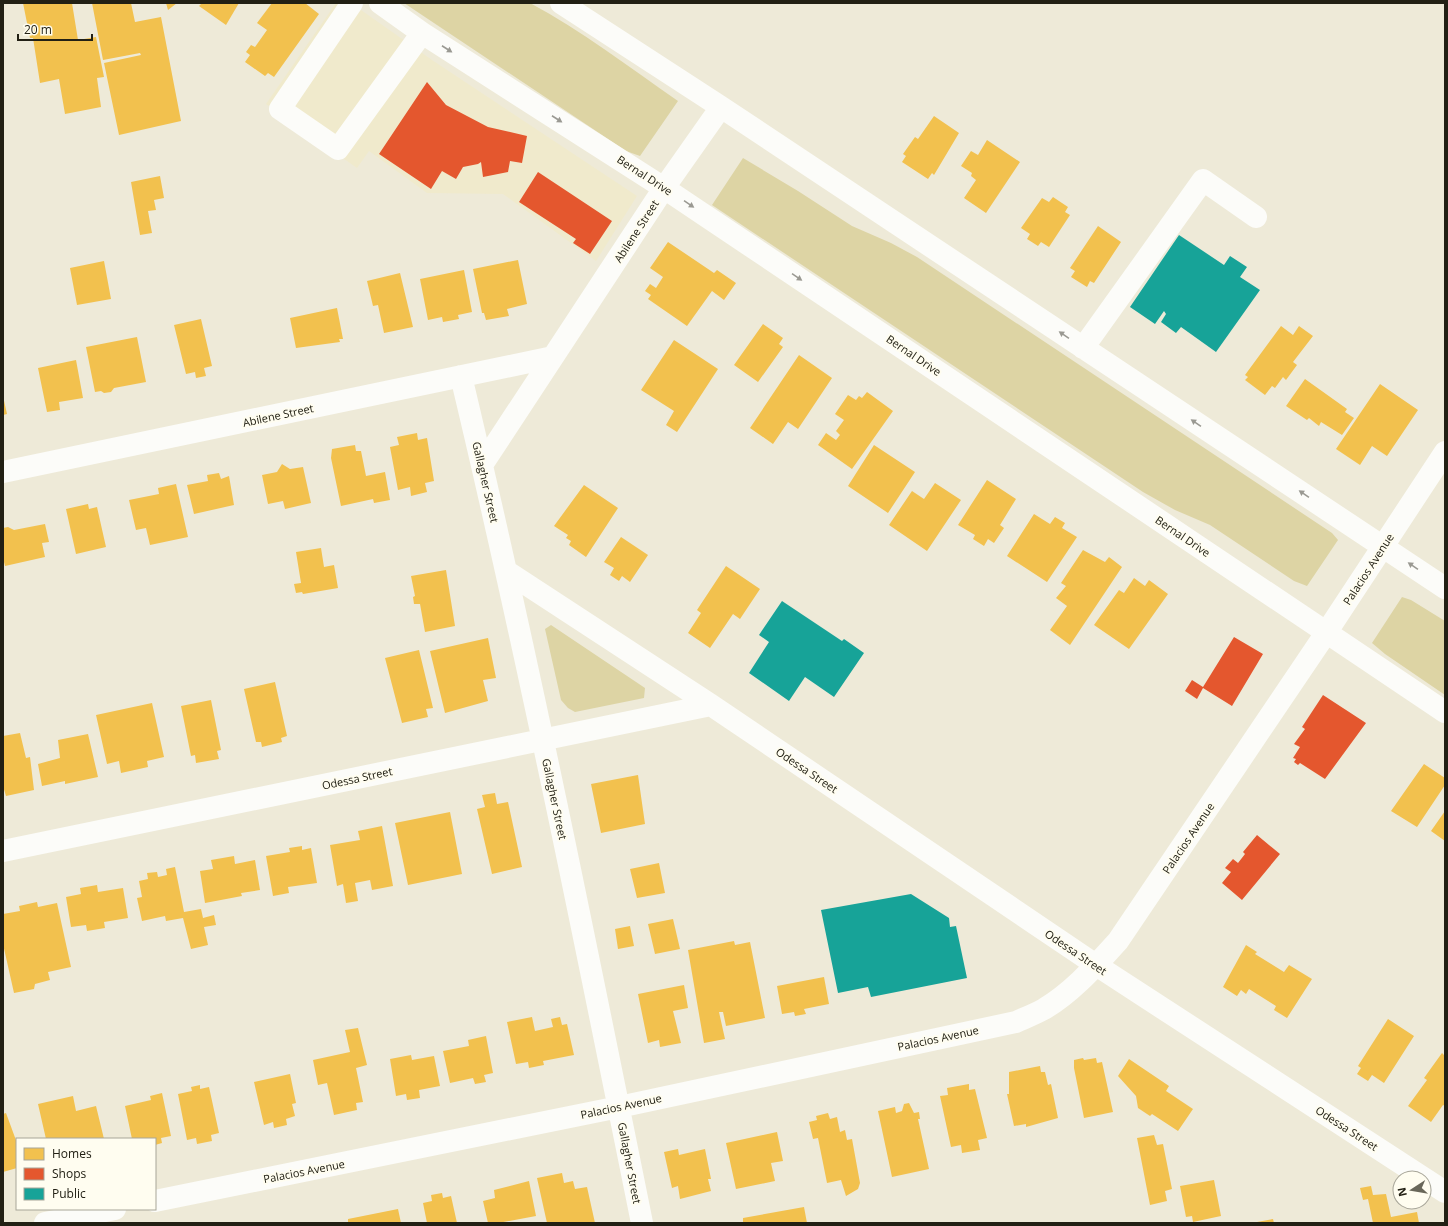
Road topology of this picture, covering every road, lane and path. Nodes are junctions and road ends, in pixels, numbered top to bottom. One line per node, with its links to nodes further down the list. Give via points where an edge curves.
1 (352, 3): 4 (street, via 280,109 338,149)
2 (380, 3): 4 (street, Bernal Drive)
3 (566, 5): 5 (street)
4 (422, 33): 6 (street, Bernal Drive, one-way to 6)
5 (721, 107): 6 (street, Abilene Street); 8 (street, one-way to 5)
6 (664, 188): 9 (street, Abilene Street); 17 (street, Bernal Drive, one-way to 17)
7 (1256, 217): 8 (street, via 1203,180)
8 (1083, 348): 14 (street, one-way to 8)
9 (553, 357): 10 (street, Abilene Street); 12 (street, Abilene Street)
10 (461, 376): 12 (street, Gallagher Street); 13 (street, Abilene Street)
11 (1445, 452): 14 (street, Palacios Avenue)
12 (482, 465): 15 (street, Gallagher Street)
13 (3, 472)
14 (1383, 547): 16 (street, one-way to 14); 17 (street, Palacios Avenue)
15 (506, 571): 18 (street, Odessa Street); 20 (street, Gallagher Street)
16 (1445, 588)
17 (1326, 633): 19 (street, Bernal Drive); 22 (street, Palacios Avenue, via 1118,941)
18 (710, 705): 20 (street, Odessa Street); 22 (street, Odessa Street)
19 (1445, 712)
20 (543, 740): 21 (street, Odessa Street); 23 (street, Gallagher Street)
21 (3, 851)
22 (1096, 965): 23 (street, Palacios Avenue, via 1044,1009 1016,1022); 24 (street, Odessa Street)
23 (619, 1107): 25 (street, Palacios Avenue); 28 (street, Gallagher Street)
24 (1445, 1192)
25 (156, 1201)
26 (110, 1210): 27 (street)
27 (45, 1223)
28 (642, 1223)

